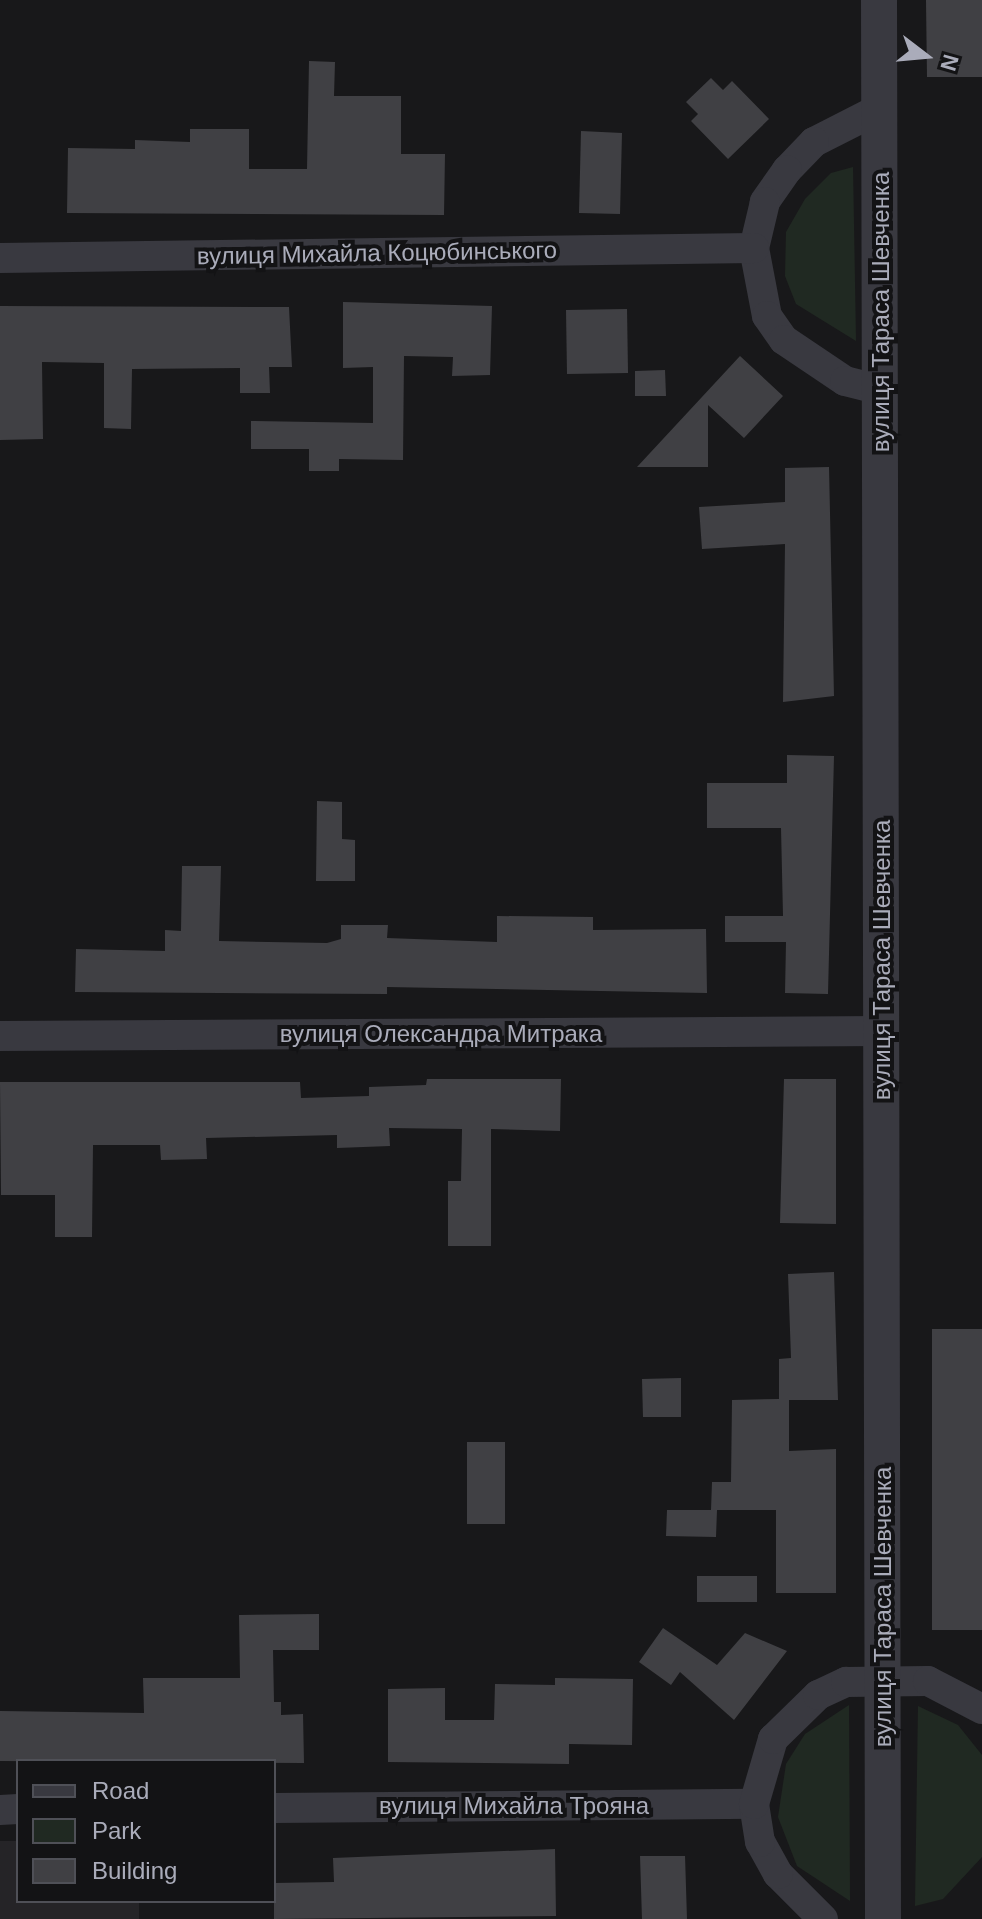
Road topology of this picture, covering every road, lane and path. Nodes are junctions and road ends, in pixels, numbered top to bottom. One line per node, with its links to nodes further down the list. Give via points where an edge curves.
1 (879, 0): 2 (street, вулиця Тараса Шевченка)
2 (879, 109): 3 (street, via 814,142 787,170 765,202); 5 (street, вулиця Тараса Шевченка)
3 (754, 248): 4 (street, вулиця Михайла Коцюбинського); 5 (street, via 767,316 784,340 845,381)
4 (0, 258)
5 (881, 390): 6 (street, вулиця Тараса Шевченка)
6 (883, 1031): 7 (street, вулиця Олександра Митрака); 8 (street, вулиця Тараса Шевченка)
7 (0, 1036)
8 (884, 1677): 9 (street, via 928,1681); 10 (street, via 846,1682 794,1715 773,1739); 13 (street, вулиця Тараса Шевченка)
9 (982, 1709)
10 (754, 1804): 11 (street, вулиця Михайла Трояна); 12 (street, via 760,1842 778,1874)
11 (276, 1808)
12 (823, 1919)
13 (883, 1919)

